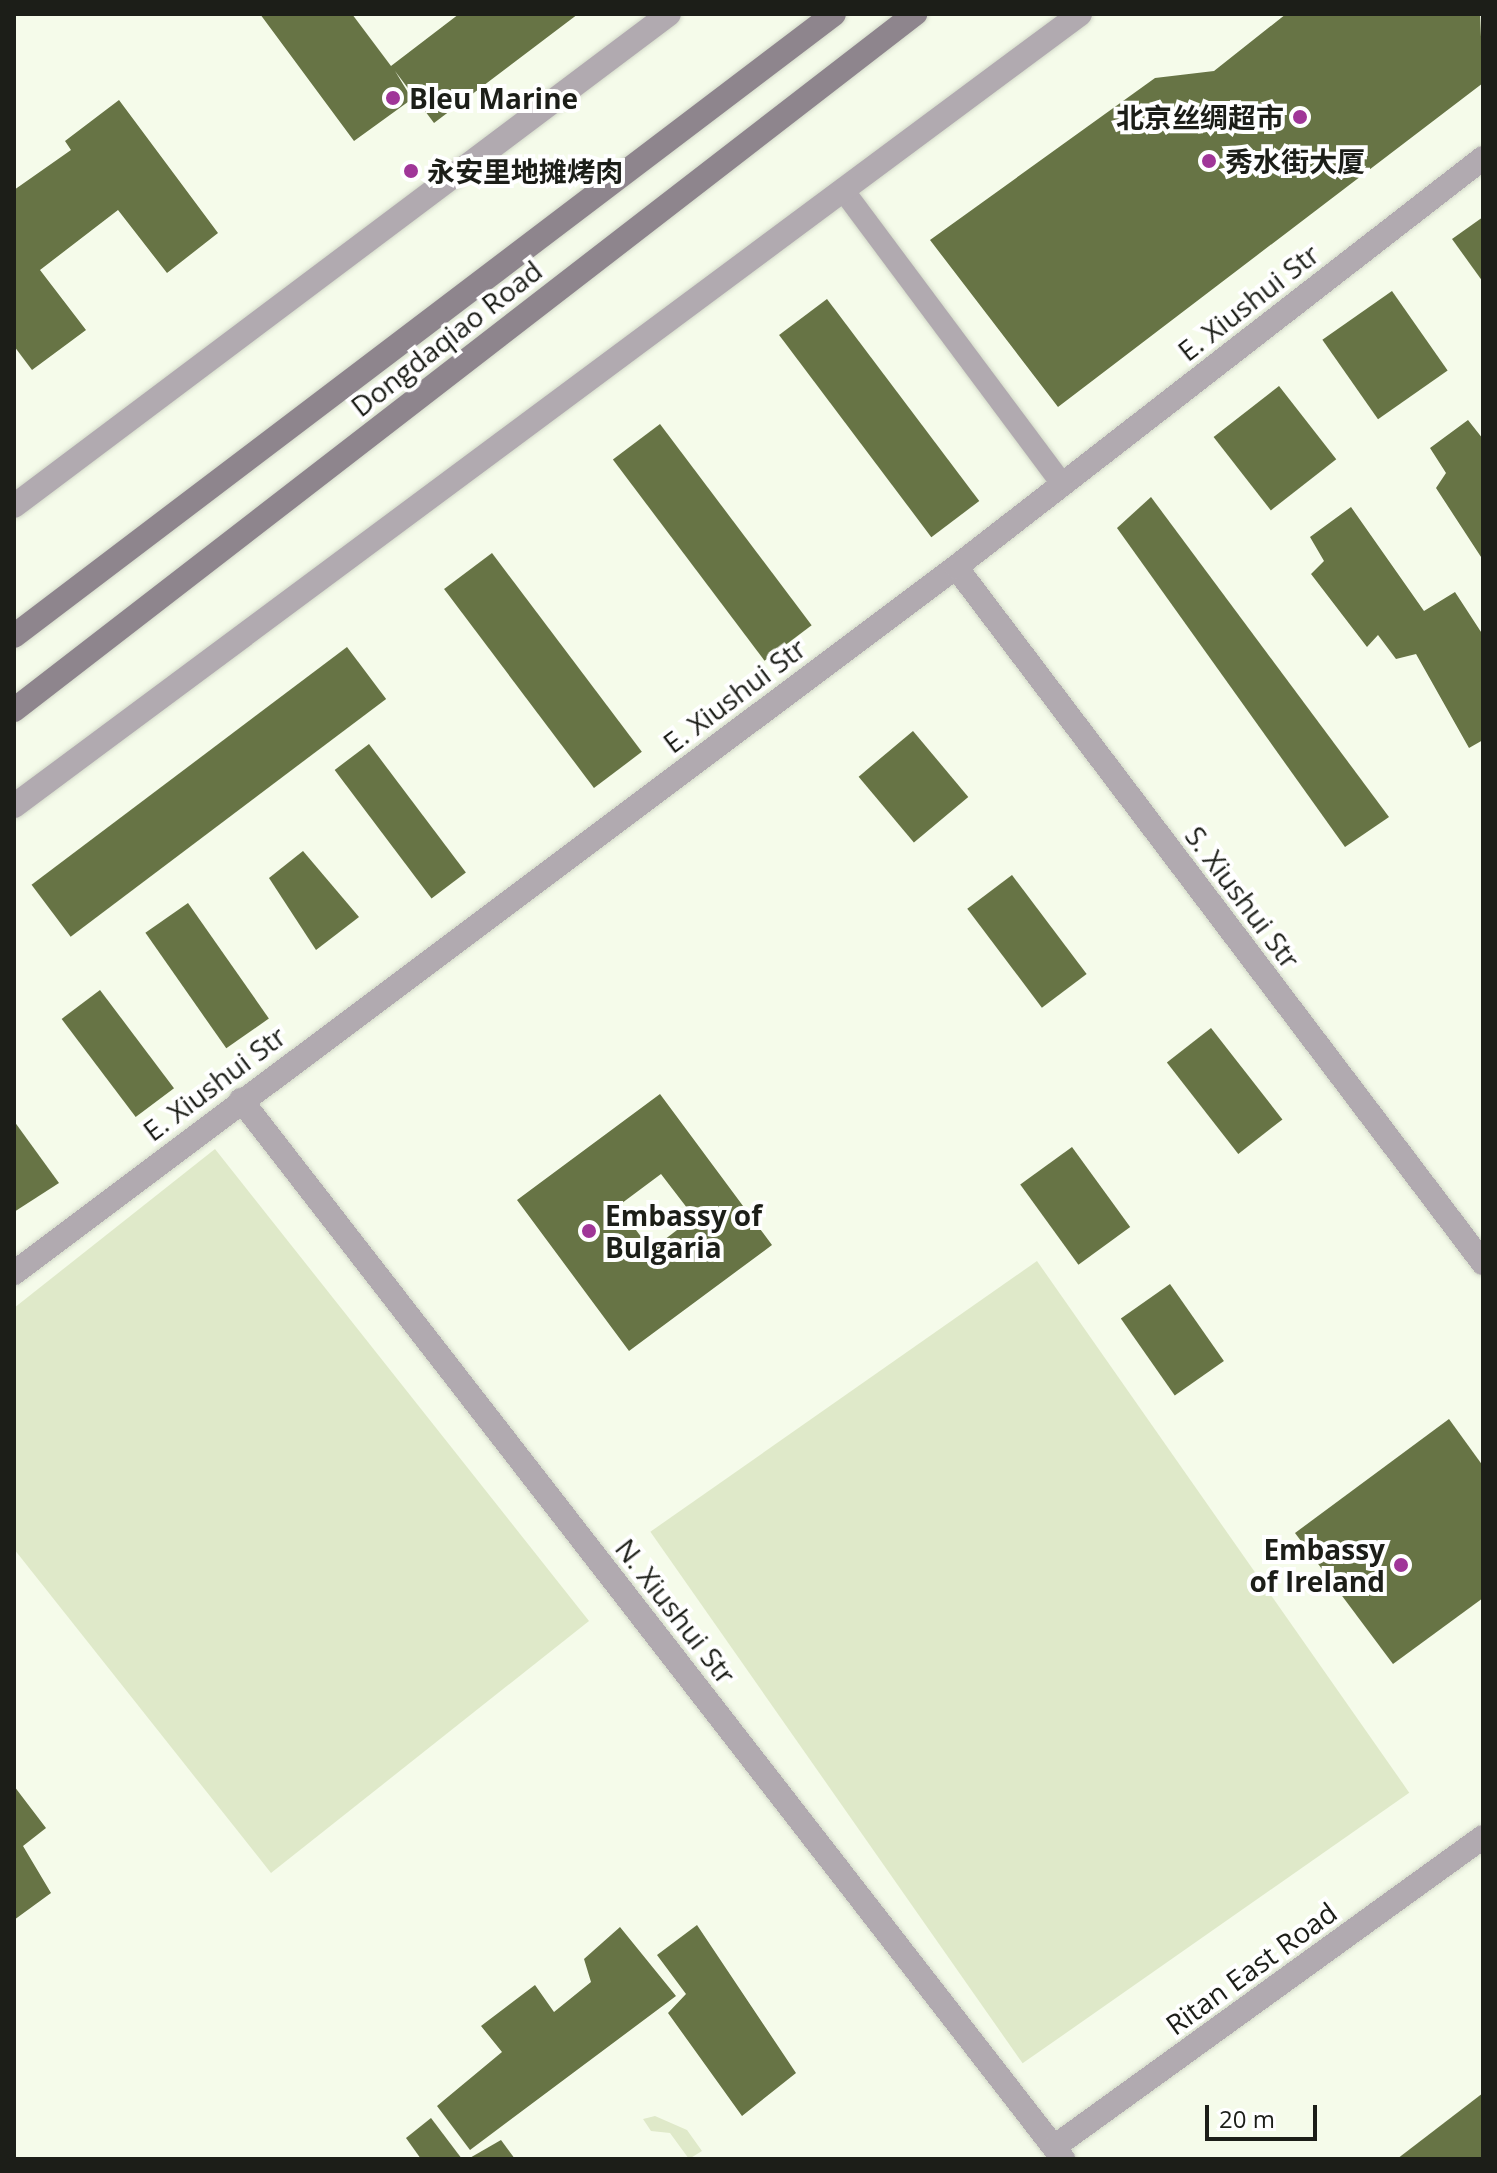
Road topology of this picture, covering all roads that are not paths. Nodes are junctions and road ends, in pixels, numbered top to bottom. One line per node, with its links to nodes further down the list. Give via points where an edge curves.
1 (669, 14): 8 (street)
2 (834, 14): 10 (main road, Dongdaqiao Road)
3 (915, 14): 11 (main road, Dongdaqiao Road)
4 (1080, 14): 6 (street)
5 (1483, 158): 7 (street, E. Xiushui Str)
6 (843, 190): 7 (lane); 12 (street)
7 (1062, 484): 9 (street, E. Xiushui Str)
8 (14, 506)
9 (956, 567): 13 (street, E. Xiushui Str); 14 (street, S. Xiushui Str)
10 (14, 636)
11 (14, 710)
12 (14, 806)
13 (241, 1100): 15 (street, E. Xiushui Str); 17 (street, N. Xiushui Str)
14 (1483, 1263)
15 (14, 1273)
16 (1483, 1837): 17 (street, Ritan East Road)
17 (1052, 2155)

